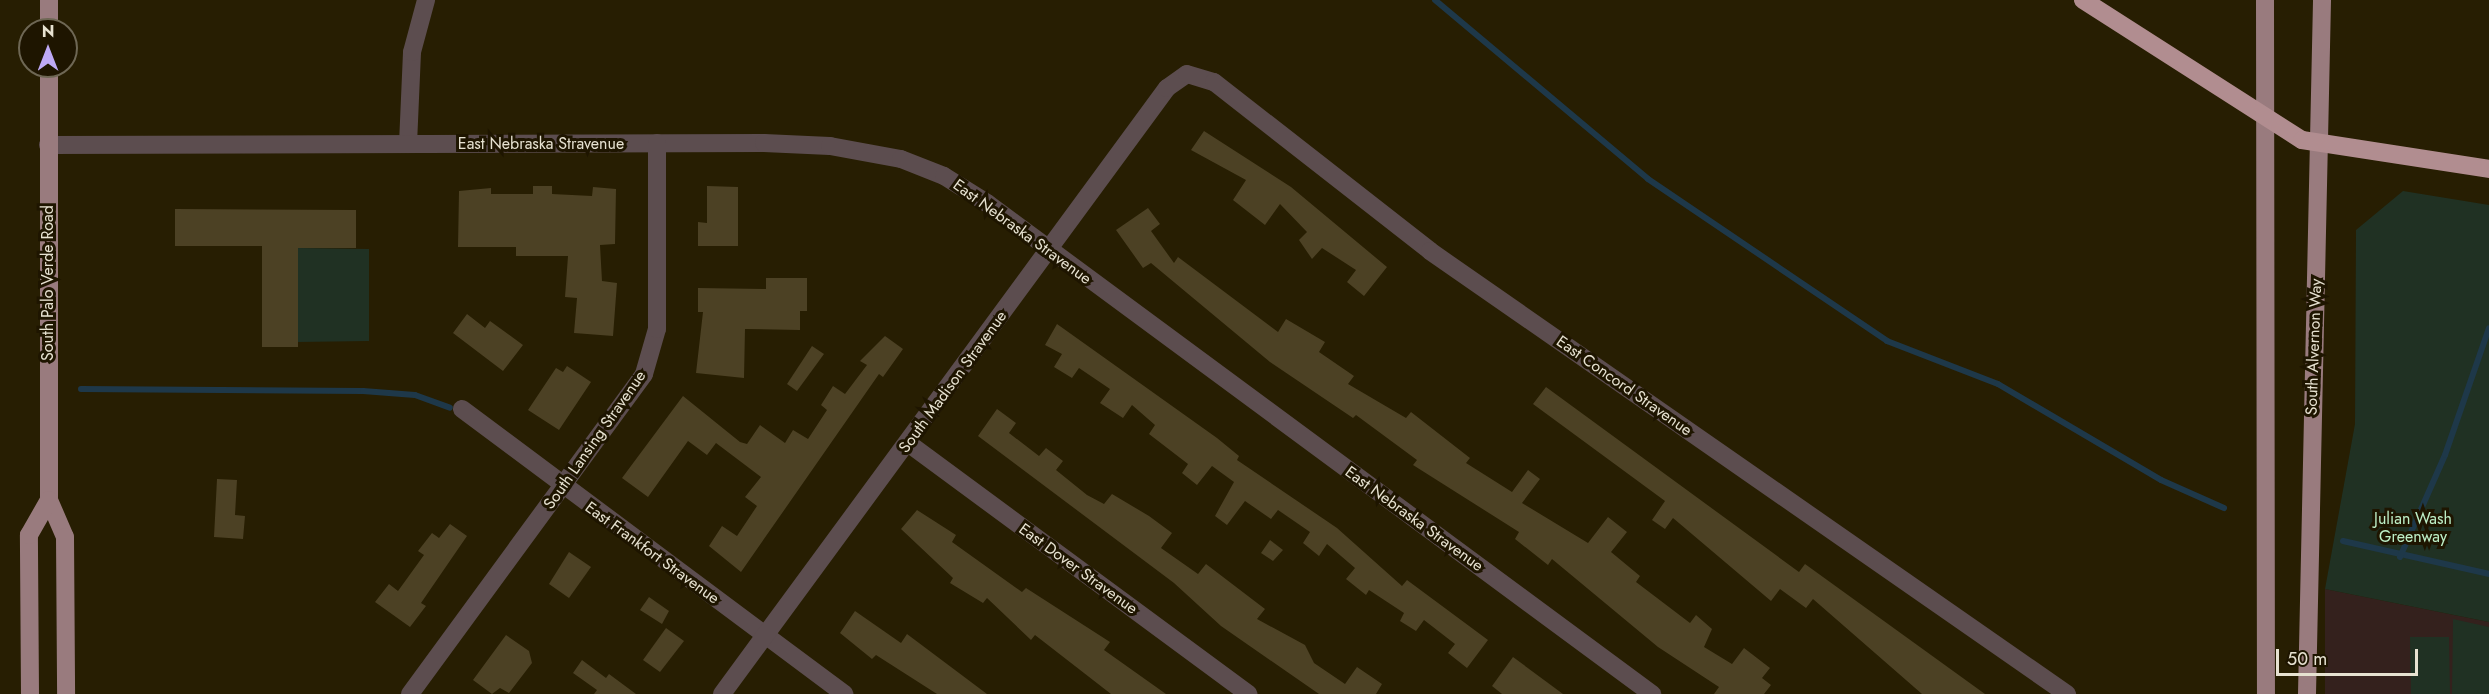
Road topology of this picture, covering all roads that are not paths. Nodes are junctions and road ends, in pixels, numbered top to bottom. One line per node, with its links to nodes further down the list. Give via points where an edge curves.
1 (49, 0): 6 (main road)
2 (426, 0): 11 (street, via 412,52)
3 (2083, 0): 9 (highway)
4 (2265, 0): 9 (main road)
5 (2322, 0): 13 (main road, South Alvernon Way)
6 (49, 18)
7 (1187, 74): 15 (street, South Madison Stravenue, via 1167,88); 28 (street, East Concord Stravenue, via 1214,82 1430,251)
8 (49, 78): 12 (main road, South Palo Verde Road)
9 (2264, 119): 13 (highway); 29 (main road)
10 (657, 143): 11 (street, East Nebraska Stravenue); 15 (street, East Nebraska Stravenue, via 798,144 901,159 967,190); 18 (street, South Lansing Stravenue, via 657,329 644,374)
11 (408, 144): 12 (street, East Nebraska Stravenue)
12 (48, 145): 19 (main road, South Palo Verde Road)
13 (2320, 145): 14 (highway); 30 (main road, South Alvernon Way)
14 (2489, 169)
15 (1049, 251): 17 (street, South Madison Stravenue); 27 (street, East Nebraska Stravenue)
16 (462, 409): 18 (street, East Frankfort Stravenue)
17 (908, 443): 20 (street, South Madison Stravenue); 26 (street, East Dover Stravenue)
18 (563, 488): 20 (street, East Frankfort Stravenue); 23 (street, South Lansing Stravenue)
19 (49, 500): 21 (main road, South Palo Verde Road, via 29,535); 22 (main road, South Palo Verde Road, via 65,537)
20 (765, 636): 24 (street, South Madison Stravenue); 25 (street, East Frankfort Stravenue)
21 (30, 694)
22 (66, 694)
23 (410, 694)
24 (722, 694)
25 (844, 694)
26 (1249, 694)
27 (1652, 694)
28 (2067, 694)
29 (2266, 694)
30 (2307, 694)

